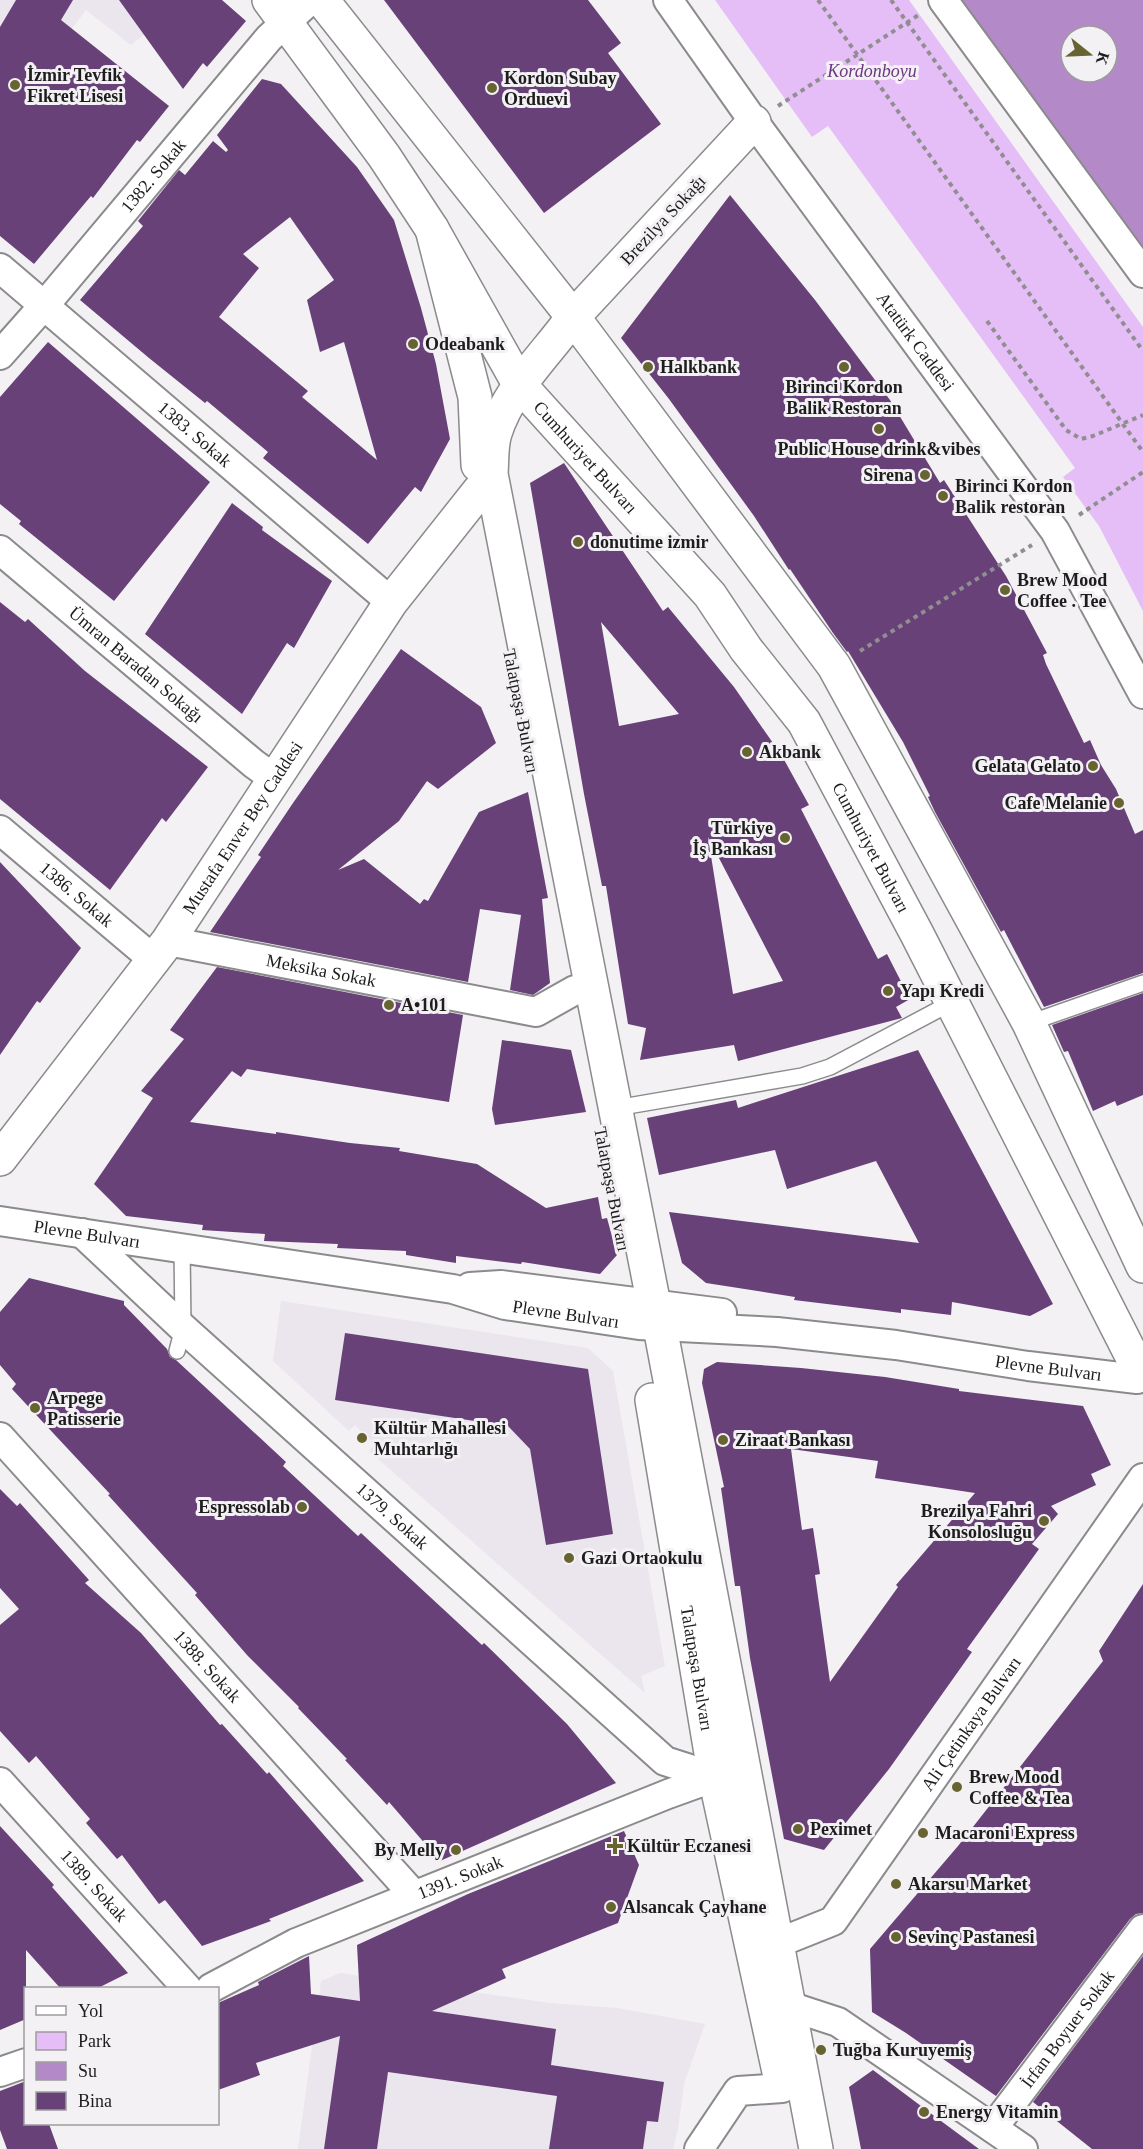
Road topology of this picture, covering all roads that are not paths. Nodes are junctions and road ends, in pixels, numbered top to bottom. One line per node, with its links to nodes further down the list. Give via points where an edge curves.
1 (310, 0): 5 (street, 1382. Sokak)
2 (322, 0): 11 (main road)
3 (668, 0): 6 (street, Atatürk Caddesi)
4 (933, 6): 9 (street)
5 (277, 11): 7 (main road, Cumhuriyet Bulvarı, via 384,156); 10 (street, 1382. Sokak, via 266,40)
6 (754, 122): 11 (main road, Brezilya Sokağı); 17 (street, Atatürk Caddesi, via 1055,531)
7 (432, 229): 13 (main road, Cumhuriyet Bulvarı); 14 (main road, Talatpaşa Bulvarı, via 475,397)
8 (0, 268): 10 (street, 1383. Sokak)
9 (1143, 273)
10 (44, 306): 12 (street, 1382. Sokak); 16 (street, 1383. Sokak)
11 (573, 317): 13 (main road); 24 (main road, via 834,666)
12 (0, 356)
13 (519, 384): 23 (main road, Cumhuriyet Bulvarı, via 710,596 804,722); 25 (main road, Talatpaşa Bulvarı, via 495,434 491,474)
14 (479, 491): 16 (main road, Mustafa Enver Bey Caddesi); 22 (main road, Talatpaşa Bulvarı)
15 (0, 550): 18 (street, Ümran Baradan Sokağı)
16 (391, 602): 18 (main road, Mustafa Enver Bey Caddesi)
17 (1143, 694)
18 (274, 779): 20 (main road, Mustafa Enver Bey Caddesi)
19 (0, 830): 20 (street, 1386. Sokak, via 138,945)
20 (161, 951): 22 (street, Meksika Sokak, via 536,1012); 26 (main road, Mustafa Enver Bey Caddesi)
21 (1143, 983): 24 (lane)
22 (576, 990): 31 (main road, Talatpaşa Bulvarı, via 597,1115)
23 (951, 1003): 25 (lane, via 830,1067 802,1077); 33 (main road, Cumhuriyet Bulvarı)
24 (1029, 1023): 30 (main road)
25 (616, 1108): 31 (main road, Talatpaşa Bulvarı)
26 (0, 1159)
27 (0, 1221): 28 (street, Plevne Bulvarı)
28 (82, 1233): 29 (street, Plevne Bulvarı); 32 (street, 1379. Sokak)
29 (182, 1248): 31 (street, Plevne Bulvarı, via 453,1289 501,1285); 32 (lane)
30 (1143, 1266)
31 (647, 1314): 33 (street, Plevne Bulvarı, via 1028,1366); 36 (main road, Talatpaşa Bulvarı); 40 (main road, Talatpaşa Bulvarı)
32 (180, 1340): 36 (street, 1379. Sokak, via 665,1761)
33 (1140, 1374)
34 (0, 1437): 38 (street, 1388. Sokak)
35 (1143, 1478): 40 (street, Ali Çetinkaya Bulvarı, via 833,1921)
36 (715, 1777): 38 (street, 1391. Sokak); 46 (main road, Talatpaşa Bulvarı)
37 (0, 1782): 41 (street, 1389. Sokak)
38 (414, 1895): 42 (street, 1391. Sokak, via 296,1943)
39 (1143, 1929): 47 (street, İrfan Boyuer Sokak)
40 (778, 1943): 43 (main road, Talatpaşa Bulvarı)
41 (185, 1987)
42 (215, 1987)
43 (789, 2006): 47 (street, via 838,2022); 50 (main road, Talatpaşa Bulvarı)
44 (24, 2064): 45 (street)
45 (0, 2072)
46 (782, 2088): 48 (street, via 738,2091); 49 (main road, Talatpaşa Bulvarı)
47 (993, 2128): 51 (street)
48 (699, 2149)
49 (793, 2149)
50 (816, 2149)
51 (1023, 2149)

